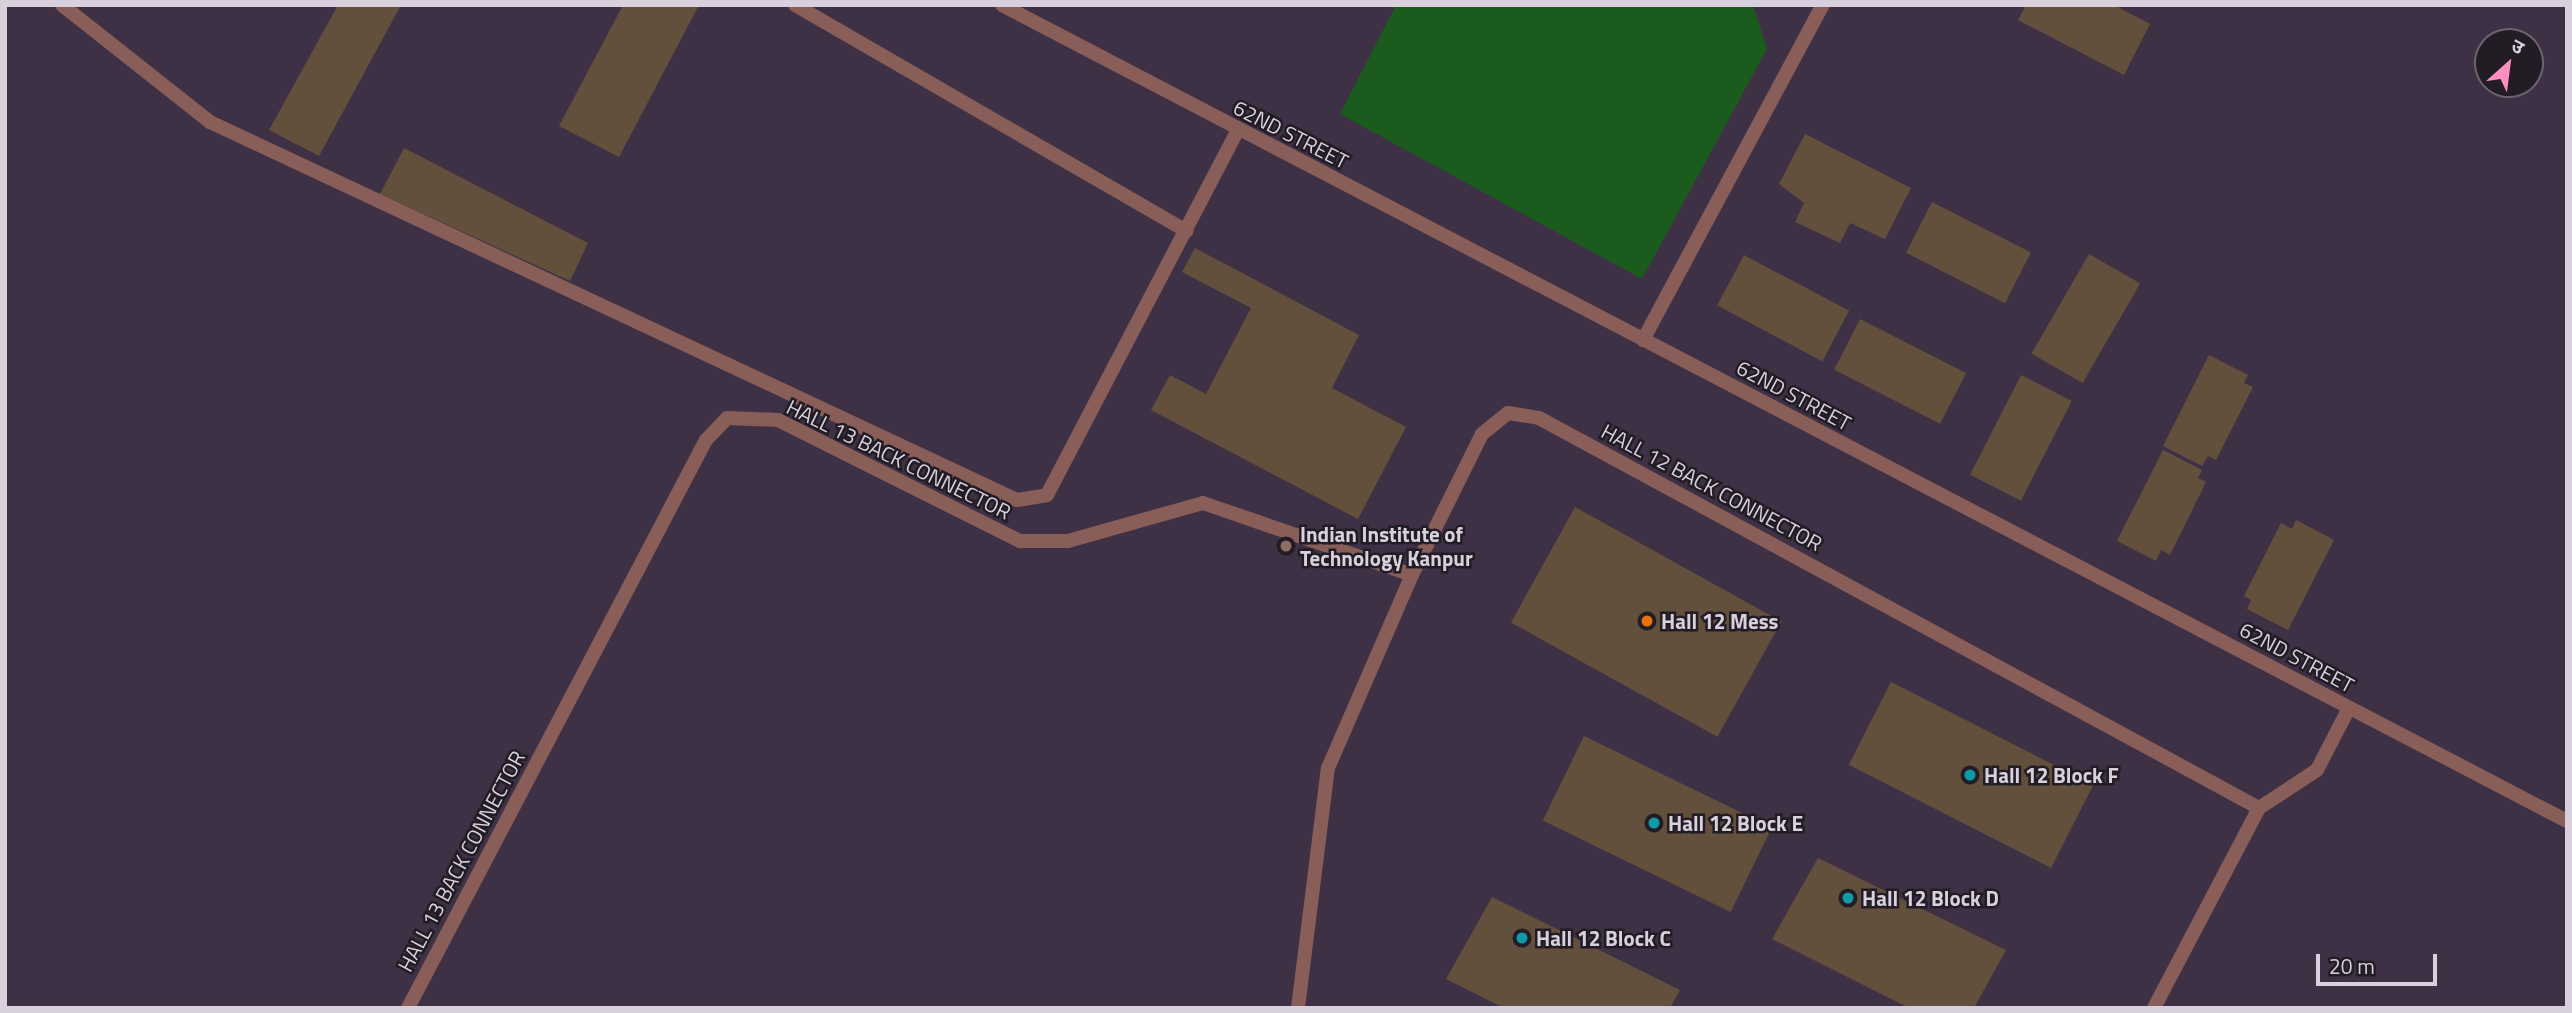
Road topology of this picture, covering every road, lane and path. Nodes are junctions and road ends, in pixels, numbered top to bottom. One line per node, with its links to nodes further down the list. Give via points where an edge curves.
1 (62, 5): 6 (street, via 210,122 1017,500 1047,495)
2 (795, 5): 6 (street)
3 (1002, 5): 5 (street, 62ND STREET)
4 (1824, 5): 7 (street)
5 (1238, 130): 6 (street); 7 (street, 62ND STREET)
6 (1186, 231)
7 (1643, 340): 9 (street, 62ND STREET)
8 (1412, 575): 10 (street, HALL 12 BACK CONNECTOR, via 1482,434 1508,413 1539,418); 12 (street, HALL 13 BACK CONNECTOR, via 1202,503 1068,541 1020,541 778,420 727,418 706,440); 13 (street, HALL 12 BACK CONNECTOR, via 1328,768)
9 (2349, 708): 10 (street, via 2317,770); 11 (street, 62ND STREET)
10 (2259, 808): 14 (street)
11 (2567, 821)
12 (408, 1008)
13 (1298, 1008)
14 (2154, 1008)

